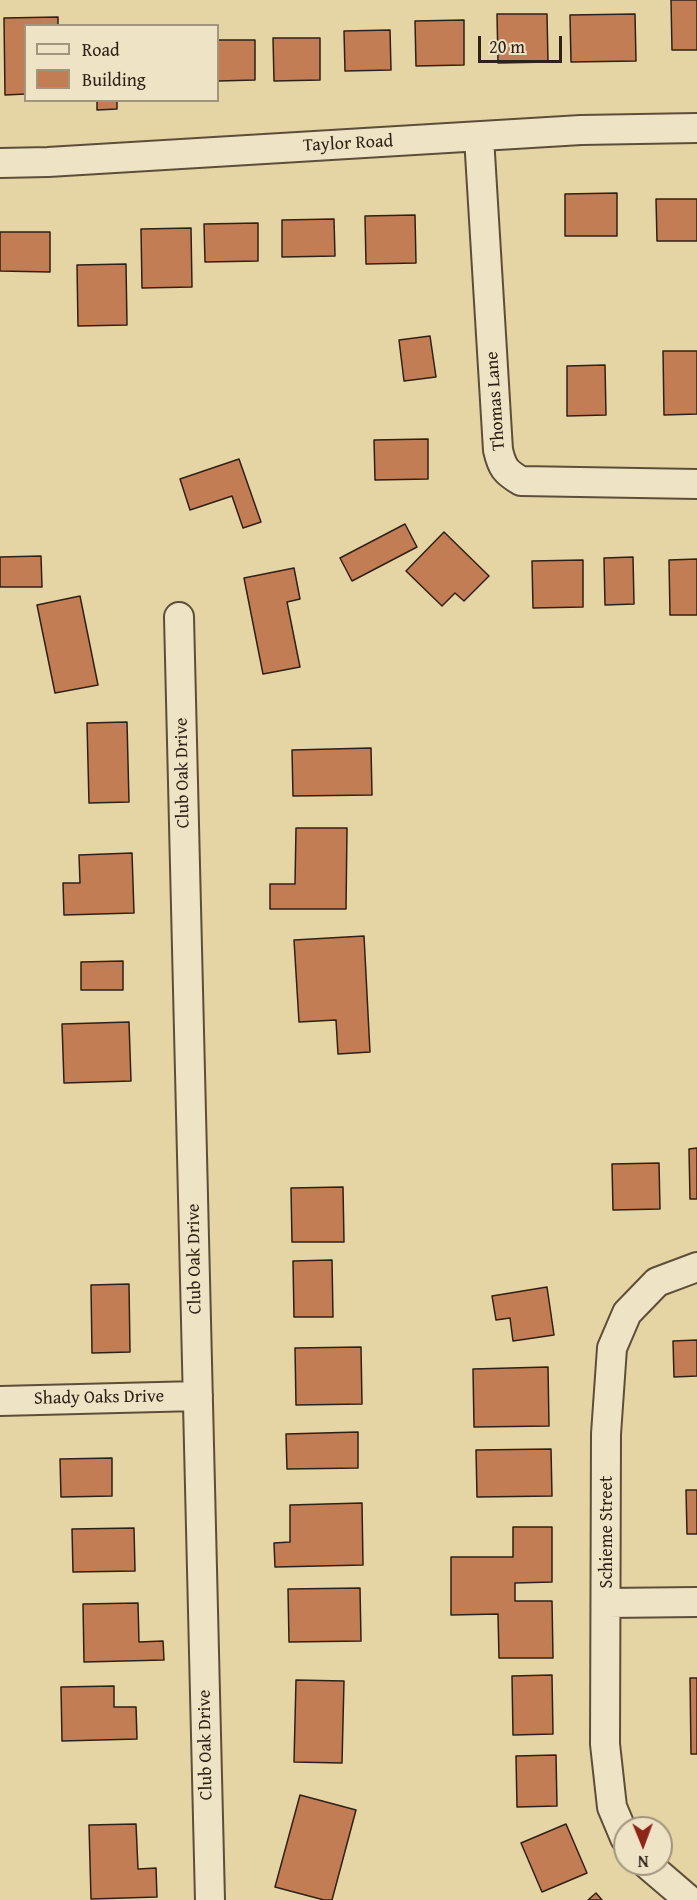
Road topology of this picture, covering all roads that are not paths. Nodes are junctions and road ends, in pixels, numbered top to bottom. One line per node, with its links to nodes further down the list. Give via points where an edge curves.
1 (697, 128): 2 (street, Taylor Road)
2 (479, 136): 3 (street, Taylor Road); 4 (street, Thomas Lane, via 502,465 521,481)
3 (0, 163)
4 (697, 484)
5 (179, 617): 7 (street, Club Oak Drive)
6 (697, 1267): 10 (street, Schieme Street, via 657,1282 627,1313 612,1348 606,1434)
7 (198, 1396): 8 (street, Shady Oaks Drive); 13 (street, Club Oak Drive)
8 (0, 1401)
9 (697, 1602): 10 (street)
10 (607, 1603): 11 (street, Schieme Street, via 605,1744)
11 (616, 1816)
12 (661, 1876): 14 (street)
13 (210, 1900)
14 (689, 1900)

